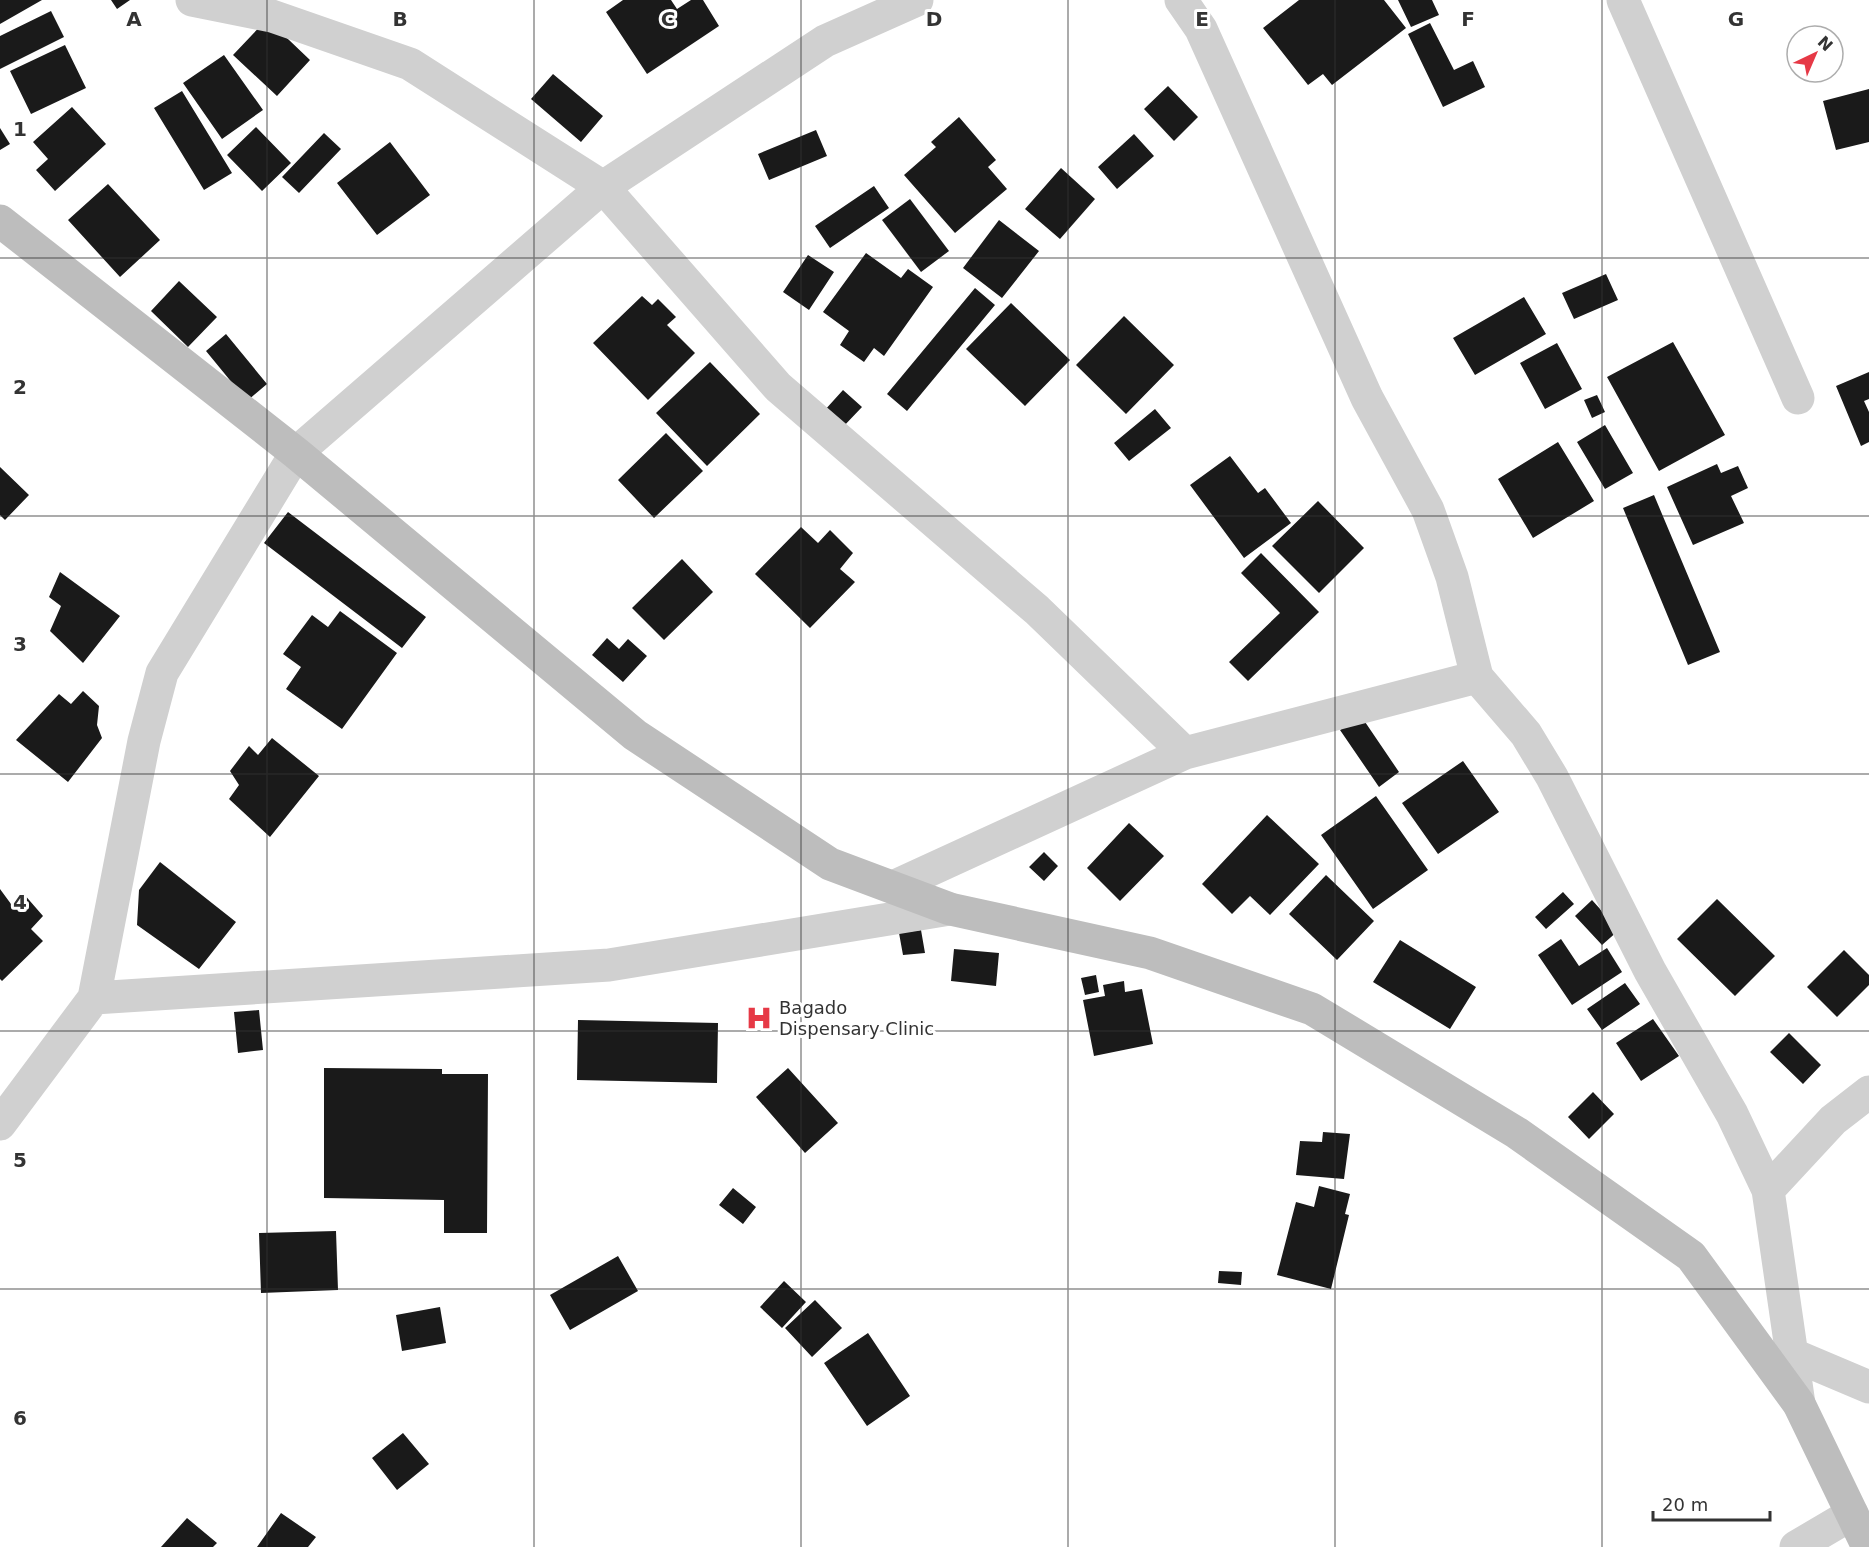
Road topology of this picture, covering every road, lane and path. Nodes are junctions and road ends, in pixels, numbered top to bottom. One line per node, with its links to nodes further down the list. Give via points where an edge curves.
1 (192, 0): 5 (street, via 272,16 410,64)
2 (917, 0): 5 (street, via 825,41)
3 (1181, 0): 9 (street, via 1201,28 1367,398 1428,510 1452,577)
4 (1626, 1): 7 (street)
5 (603, 187): 8 (street); 10 (street, via 778,387 1037,610)
6 (0, 221): 8 (street)
7 (1798, 398)
8 (296, 453): 11 (street, via 635,735 830,864); 13 (street, via 162,673 144,741)
9 (1477, 677): 10 (street); 16 (street, via 1526,734 1552,777 1650,971 1732,1114)
10 (1185, 753): 11 (street)
11 (893, 887): 12 (street)
12 (950, 909): 13 (street, via 609,965); 19 (street, via 1150,953 1312,1009 1517,1133 1690,1256)
13 (94, 998): 15 (street)
14 (1869, 1092): 16 (street, via 1833,1120)
15 (0, 1124)
16 (1768, 1190): 17 (street)
17 (1791, 1354): 18 (street); 19 (street)
18 (1869, 1387)
19 (1799, 1404): 20 (street)
20 (1852, 1514): 21 (street); 22 (street)
21 (1796, 1547)
22 (1868, 1547)

